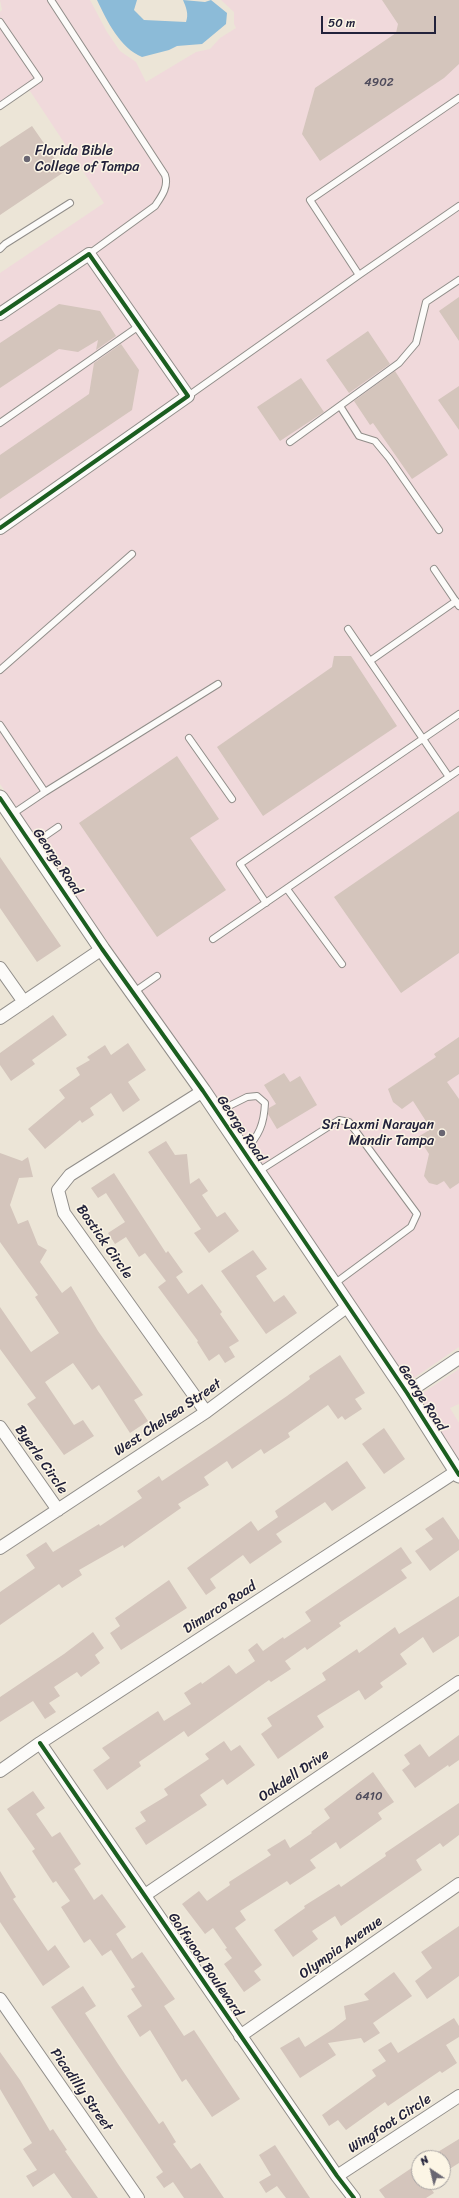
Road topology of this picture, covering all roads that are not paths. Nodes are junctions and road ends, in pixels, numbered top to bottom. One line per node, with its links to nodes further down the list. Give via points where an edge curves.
1 (51, 0): 8 (lane, via 167,180 162,196 155,206)
2 (0, 22): 4 (lane, via 39,79)
3 (459, 98): 9 (lane, via 310,200)
4 (0, 106)
5 (70, 203): 7 (lane, via 5,244)
6 (459, 206): 9 (lane)
7 (0, 250)
8 (89, 254): 11 (street); 12 (street)
9 (359, 275): 13 (lane)
10 (459, 280): 14 (lane, via 426,302 416,343 399,363)
11 (0, 314)
12 (139, 326): 13 (street); 15 (lane)
13 (188, 396): 17 (street)
14 (340, 406): 16 (lane); 18 (lane, via 359,436 376,441 390,458)
15 (0, 423)
16 (290, 442)
17 (0, 528)
18 (439, 530)
19 (132, 554): 24 (lane)
20 (434, 570): 21 (lane)
21 (457, 604): 23 (lane)
22 (348, 629): 23 (lane)
23 (370, 661): 29 (lane)
24 (0, 670)
25 (218, 684): 32 (lane)
26 (459, 714): 29 (lane)
27 (0, 725): 32 (lane)
28 (189, 738): 34 (lane)
29 (424, 740): 31 (lane); 39 (lane, via 240,864)
30 (459, 770): 31 (lane)
31 (449, 777): 38 (lane)
32 (45, 792): 35 (lane)
33 (0, 798): 35 (street, George Road)
34 (232, 799)
35 (11, 815): 37 (street, George Road)
36 (58, 827): 37 (lane)
37 (32, 845): 41 (street, George Road)
38 (287, 889): 39 (lane); 42 (lane)
39 (266, 903): 40 (lane)
40 (213, 939)
41 (102, 949): 45 (street, George Road); 46 (street)
42 (342, 964)
43 (0, 968): 46 (street)
44 (157, 976): 45 (lane)
45 (133, 992): 48 (street, George Road)
46 (24, 1002): 47 (street)
47 (0, 1018)
48 (203, 1091): 49 (street, George Road); 56 (street, Bostick Circle, via 70,1175 58,1190 64,1213)
49 (217, 1112): 50 (street, George Road); 50 (lane, via 247,1097 256,1096 265,1103 258,1136)
50 (244, 1153): 51 (street, George Road)
51 (257, 1172): 52 (street, George Road); 52 (lane, via 339,1120 348,1122 417,1214 411,1227)
52 (333, 1284): 53 (street, George Road)
53 (348, 1306): 55 (street, George Road); 56 (street, West Chelsea Street)
54 (459, 1358): 55 (street)
55 (407, 1393): 58 (street, George Road)
56 (206, 1412): 59 (street, West Chelsea Street)
57 (0, 1427): 59 (street, Byerle Circle)
58 (458, 1473): 62 (street, Dimarco Road)
59 (58, 1510): 60 (street, West Chelsea Street)
60 (0, 1548)
61 (459, 1682): 65 (street, Oakdell Drive)
62 (40, 1743): 63 (street, Dimarco Road); 65 (street, Golfwood Boulevard)
63 (0, 1771)
64 (459, 1884): 67 (street, Olympia Avenue)
65 (145, 1895): 67 (street, Golfwood Boulevard)
66 (0, 1999): 70 (street, Picadilly Street)
67 (240, 2036): 69 (street, Golfwood Boulevard)
68 (459, 2096): 69 (street, Wingfoot Circle)
69 (337, 2176): 71 (street, Golfwood Boulevard)
70 (138, 2198)
71 (354, 2198)

